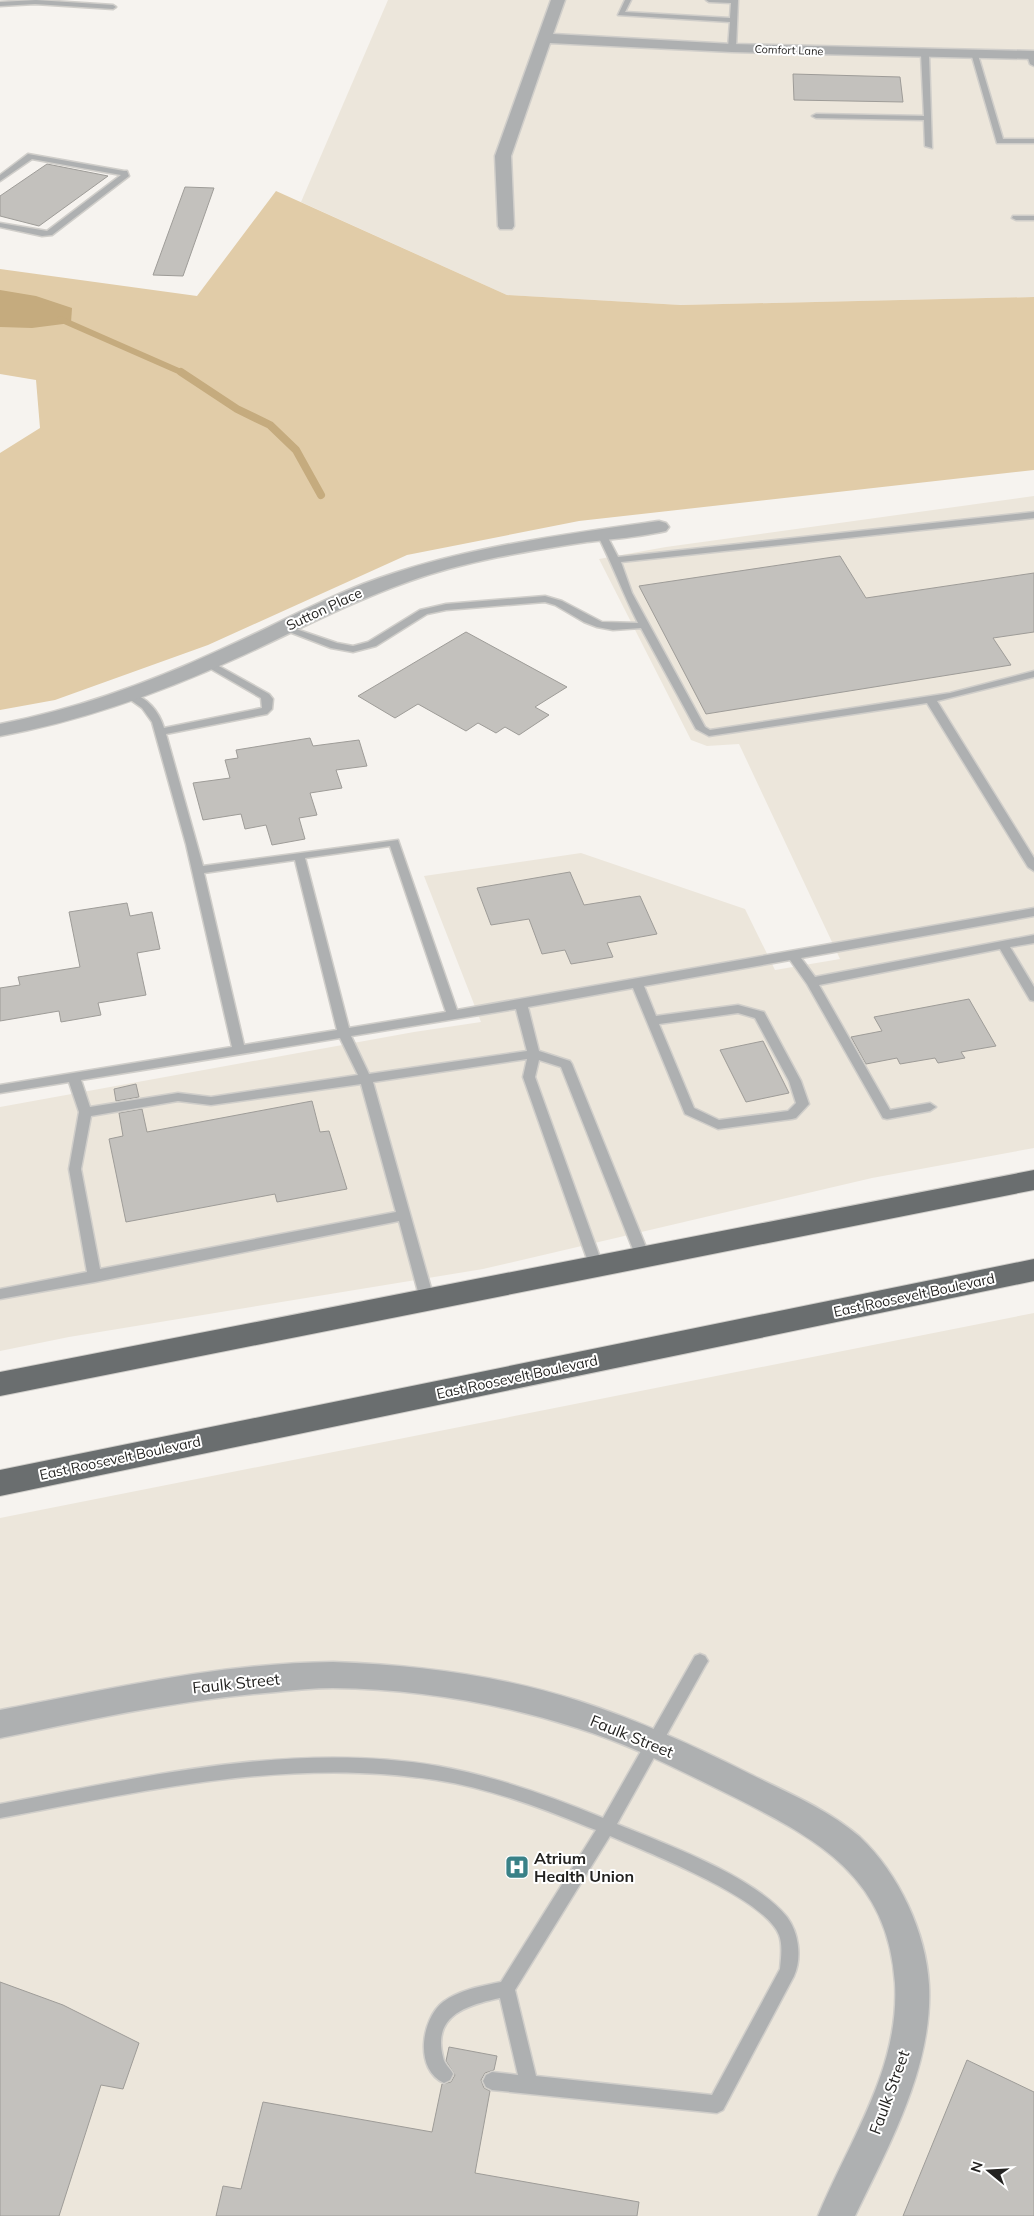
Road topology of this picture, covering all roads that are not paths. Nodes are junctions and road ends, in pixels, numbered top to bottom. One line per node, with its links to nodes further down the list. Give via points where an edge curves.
1 (558, 0): 8 (street)
2 (628, 0): 7 (lane, via 620,14)
3 (709, 0): 4 (lane)
4 (735, 1): 7 (lane)
5 (0, 4): 6 (lane, via 35,2)
6 (113, 7)
7 (734, 20): 9 (lane)
8 (544, 38): 9 (street, Comfort Lane); 21 (street, via 503,156)
9 (732, 48): 10 (street, Comfort Lane)
10 (925, 54): 11 (street, Comfort Lane); 14 (lane)
11 (974, 55): 12 (street, Comfort Lane); 15 (lane, via 1000,141)
12 (1033, 58)
13 (816, 116): 14 (lane)
14 (927, 118): 16 (lane)
15 (1034, 141)
16 (929, 146)
17 (0, 179): 20 (lane, via 31,156 124,172 125,176 49,233)
18 (1016, 218): 19 (lane)
19 (1034, 218)
20 (0, 225)
21 (506, 226)
22 (1034, 515): 25 (lane)
23 (660, 527): 24 (street, Sutton Place)
24 (602, 534): 25 (lane); 27 (street, Sutton Place, via 524,546 416,572 368,589)
25 (615, 560): 26 (lane)
26 (645, 625): 27 (lane, via 618,627 596,623 557,601 545,599 446,607 424,612 372,644 353,649); 31 (lane, via 701,729 710,733)
27 (284, 628): 28 (street, Sutton Place)
28 (208, 663): 30 (street, Sutton Place); 33 (lane, via 265,696 268,699 267,709)
29 (1034, 674): 31 (lane)
30 (130, 696): 32 (street, Sutton Place, via 59,719); 33 (lane, via 140,699 150,708)
31 (930, 699): 35 (lane)
32 (0, 730)
33 (160, 732): 36 (lane)
34 (300, 855): 36 (lane); 45 (lane, via 395,843); 47 (lane)
35 (1034, 867)
36 (198, 870): 48 (lane)
37 (1034, 912): 40 (lane)
38 (1034, 939): 39 (lane)
39 (1003, 945): 41 (lane); 43 (lane)
40 (794, 956): 41 (lane); 42 (lane)
41 (812, 982): 53 (lane, via 887,1115)
42 (637, 984): 44 (lane); 46 (lane)
43 (1034, 997)
44 (521, 1004): 45 (lane); 49 (lane)
45 (453, 1015): 47 (lane)
46 (652, 1021): 46 (lane, via 689,1111 718,1125 792,1114 803,1104 795,1081 760,1015 738,1008)
47 (344, 1033): 48 (lane); 51 (lane)
48 (239, 1050): 50 (lane)
49 (534, 1054): 51 (lane); 57 (lane, via 566,1064); 58 (lane, via 529,1076)
50 (74, 1077): 52 (lane); 54 (lane)
51 (366, 1080): 54 (lane, via 211,1100 178,1097); 56 (lane)
52 (0, 1089)
53 (930, 1107)
54 (85, 1112): 60 (lane, via 75,1169)
55 (1034, 1180): 57 (highway)
56 (404, 1215): 60 (lane); 62 (lane)
57 (643, 1257): 58 (highway)
58 (596, 1266): 62 (highway)
59 (1034, 1270): 64 (highway, East Roosevelt Boulevard)
60 (95, 1277): 61 (lane)
61 (0, 1294)
62 (427, 1299): 63 (highway)
63 (0, 1384)
64 (0, 1482)
65 (700, 1661): 67 (lane)
66 (0, 1724): 67 (street, Faulk Street, via 217,1683 329,1675 448,1684 504,1694 559,1708)
67 (653, 1743): 69 (lane); 74 (street, Faulk Street, via 804,1816 832,1834 861,1861 885,1894 901,1930 910,1962 912,1992 908,2038 899,2076 884,2114)
68 (0, 1811): 69 (lane, via 226,1771 365,1765 447,1776 511,1792)
69 (607, 1826): 70 (lane); 73 (lane, via 706,1871 764,1906 783,1925 790,1948 788,1970 717,2104)
70 (506, 1989): 71 (lane, via 454,2003 442,2014 433,2034 433,2053 437,2068); 73 (lane)
71 (444, 2074)
72 (492, 2081): 73 (lane)
73 (529, 2084)
74 (836, 2216)

